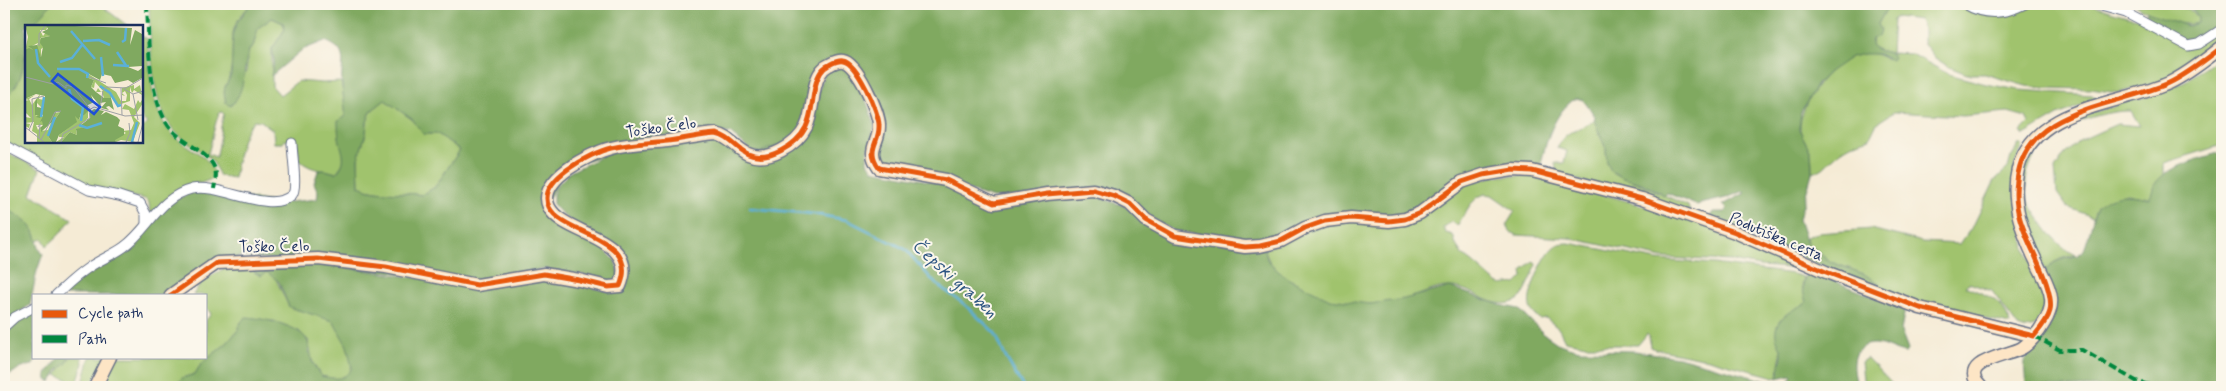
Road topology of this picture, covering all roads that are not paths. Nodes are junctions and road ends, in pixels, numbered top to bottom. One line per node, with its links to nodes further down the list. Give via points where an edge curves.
1 (1965, 4): 2 (street, via 1980,12 1992,13)
2 (2025, 4)
3 (2094, 4): 4 (street, via 2126,13 2188,46 2199,44)
4 (2222, 29)
5 (2222, 48): 14 (street, via 2170,82 2068,116 2029,145 2018,170 2016,202 2023,230 2052,300 2050,313)
6 (292, 143): 9 (street, via 296,183 290,196 258,201 214,189 192,189 170,199)
7 (4, 146): 9 (street, via 89,190 140,203 146,214)
8 (1114, 196): 11 (street, Toško Čelo, via 1080,190 994,202 946,180 879,168 872,151 880,126 876,113 854,67 844,61 824,68 817,78 805,129 781,151 753,155 725,136 716,134 633,144 610,148 584,159 554,182 548,191 550,210 567,224 602,239 619,256 623,269 620,286 608,288 544,274 477,284 386,267 309,259 217,263); 14 (street, Podutiška cesta, via 1130,204 1146,220 1175,236 1245,247 1280,241 1325,221 1405,219 1420,213 1462,182 1513,170 1532,171 1642,199 1688,215 1920,308)
9 (146, 224): 10 (street, via 125,247 88,267)
10 (57, 294)
11 (173, 294)
12 (32, 309): 13 (street)
13 (4, 327)
14 (2034, 336): 17 (street, via 2022,348 1984,360 1976,368 1975,375)
15 (110, 358): 16 (street)
16 (95, 387)
17 (1981, 387)

